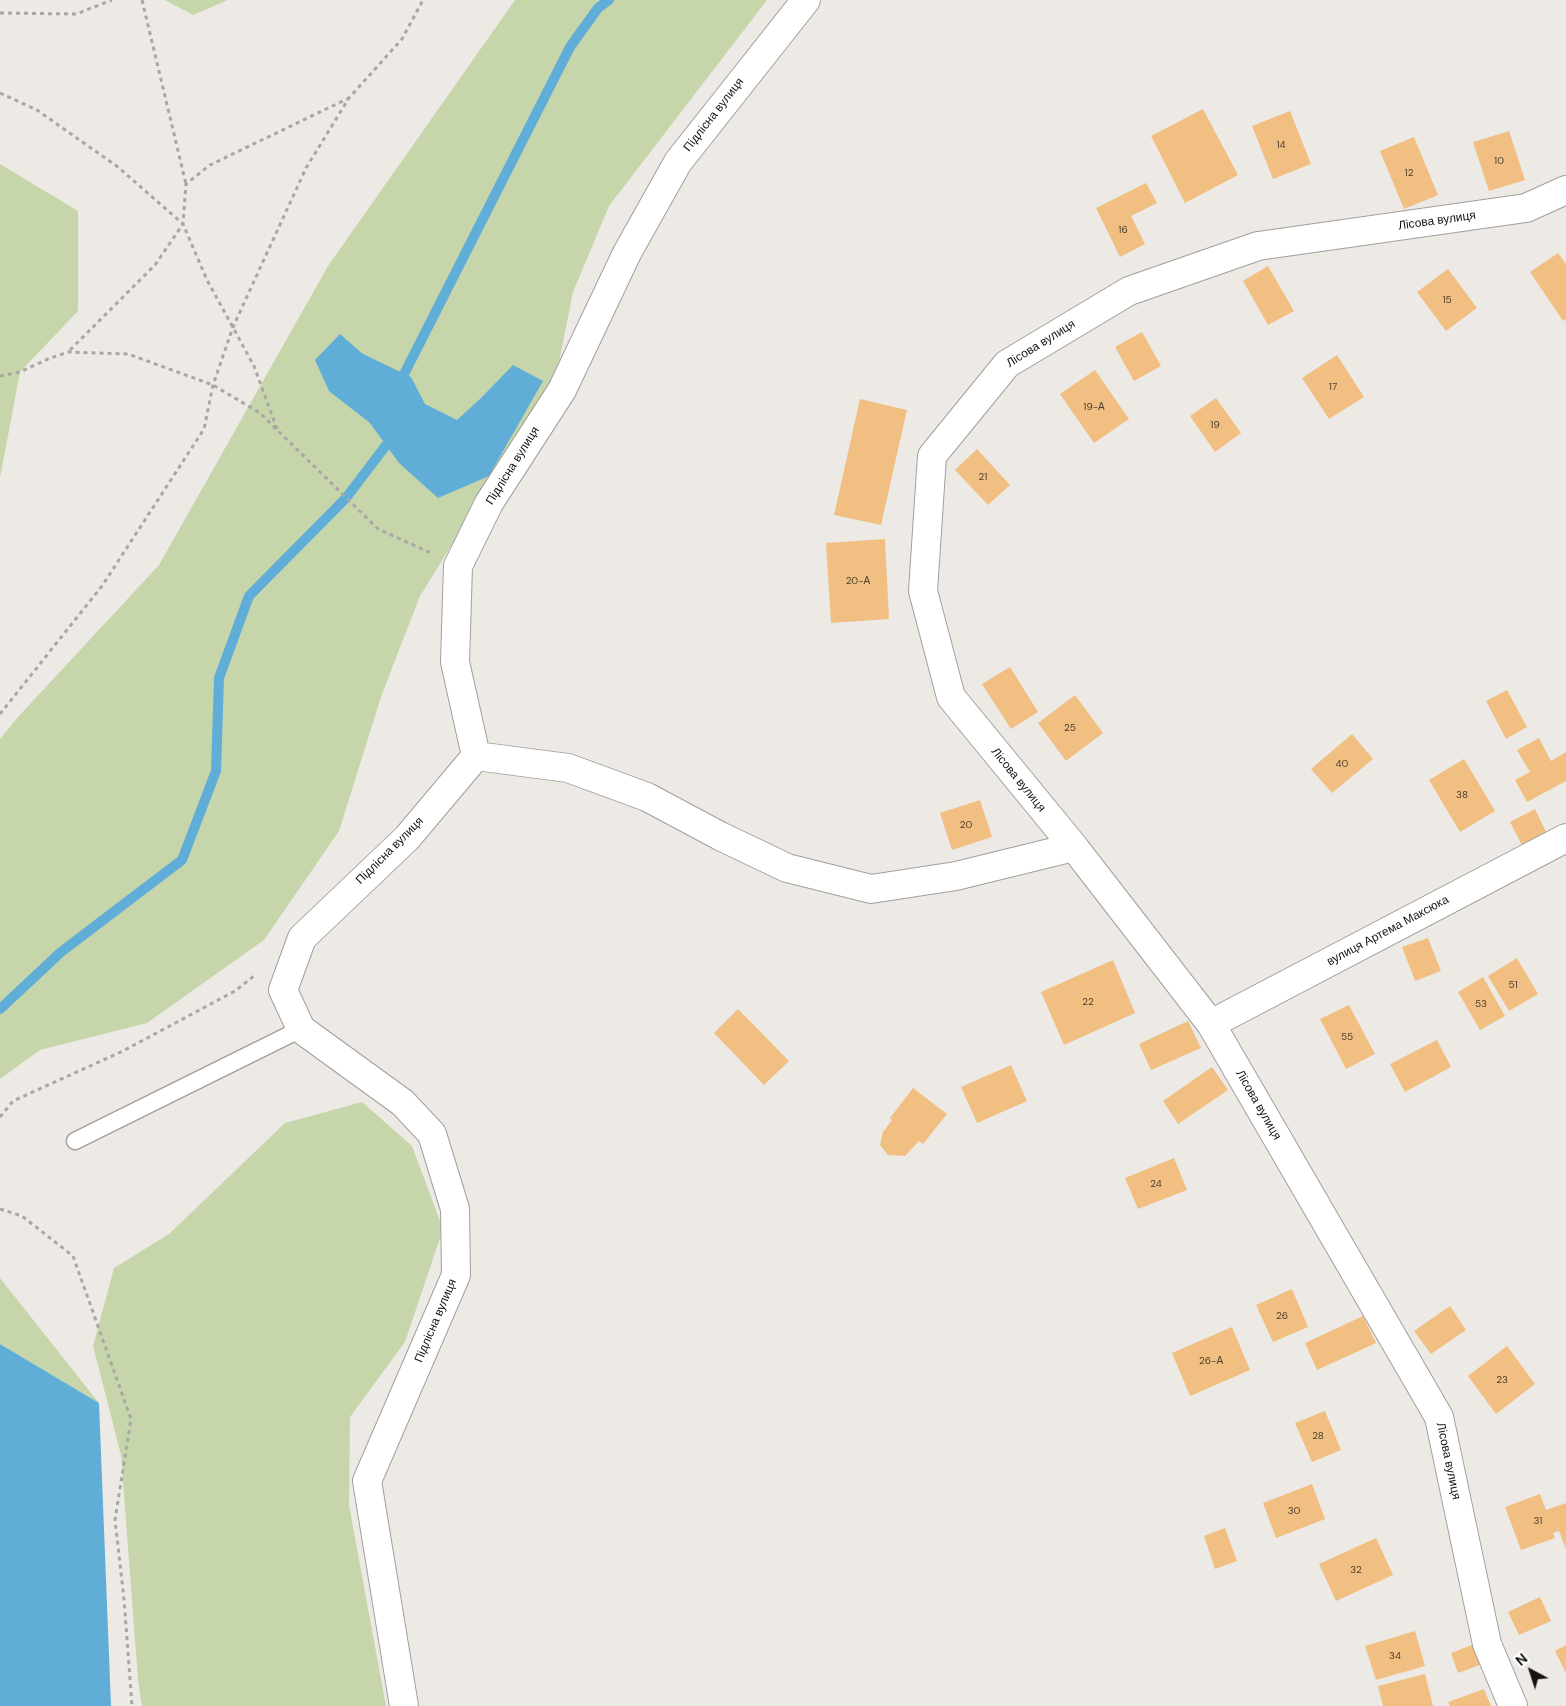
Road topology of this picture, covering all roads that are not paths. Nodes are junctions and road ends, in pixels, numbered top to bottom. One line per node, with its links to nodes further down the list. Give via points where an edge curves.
1 (806, 0): 3 (street, Підлісна вулиця, via 678,162 627,253 562,390 489,503 458,566 455,662)
2 (1566, 190): 5 (street, Лісова вулиця, via 1526,208 1258,246 1129,290 1007,364 932,456 923,590 951,697)
3 (476, 756): 5 (street, via 568,768 647,797 787,868 871,889 956,876); 7 (street, Підлісна вулиця, via 407,838 302,938 284,990)
4 (1566, 838): 6 (street, вулиця Артема Максюка)
5 (1074, 847): 6 (street, Лісова вулиця)
6 (1211, 1024): 10 (street, Лісова вулиця, via 1439,1418 1487,1644)
7 (301, 1029): 8 (lane); 9 (street, Підлісна вулиця, via 403,1103 432,1134 455,1209 456,1275 367,1481)
8 (75, 1141)
9 (404, 1706)
10 (1513, 1706)

